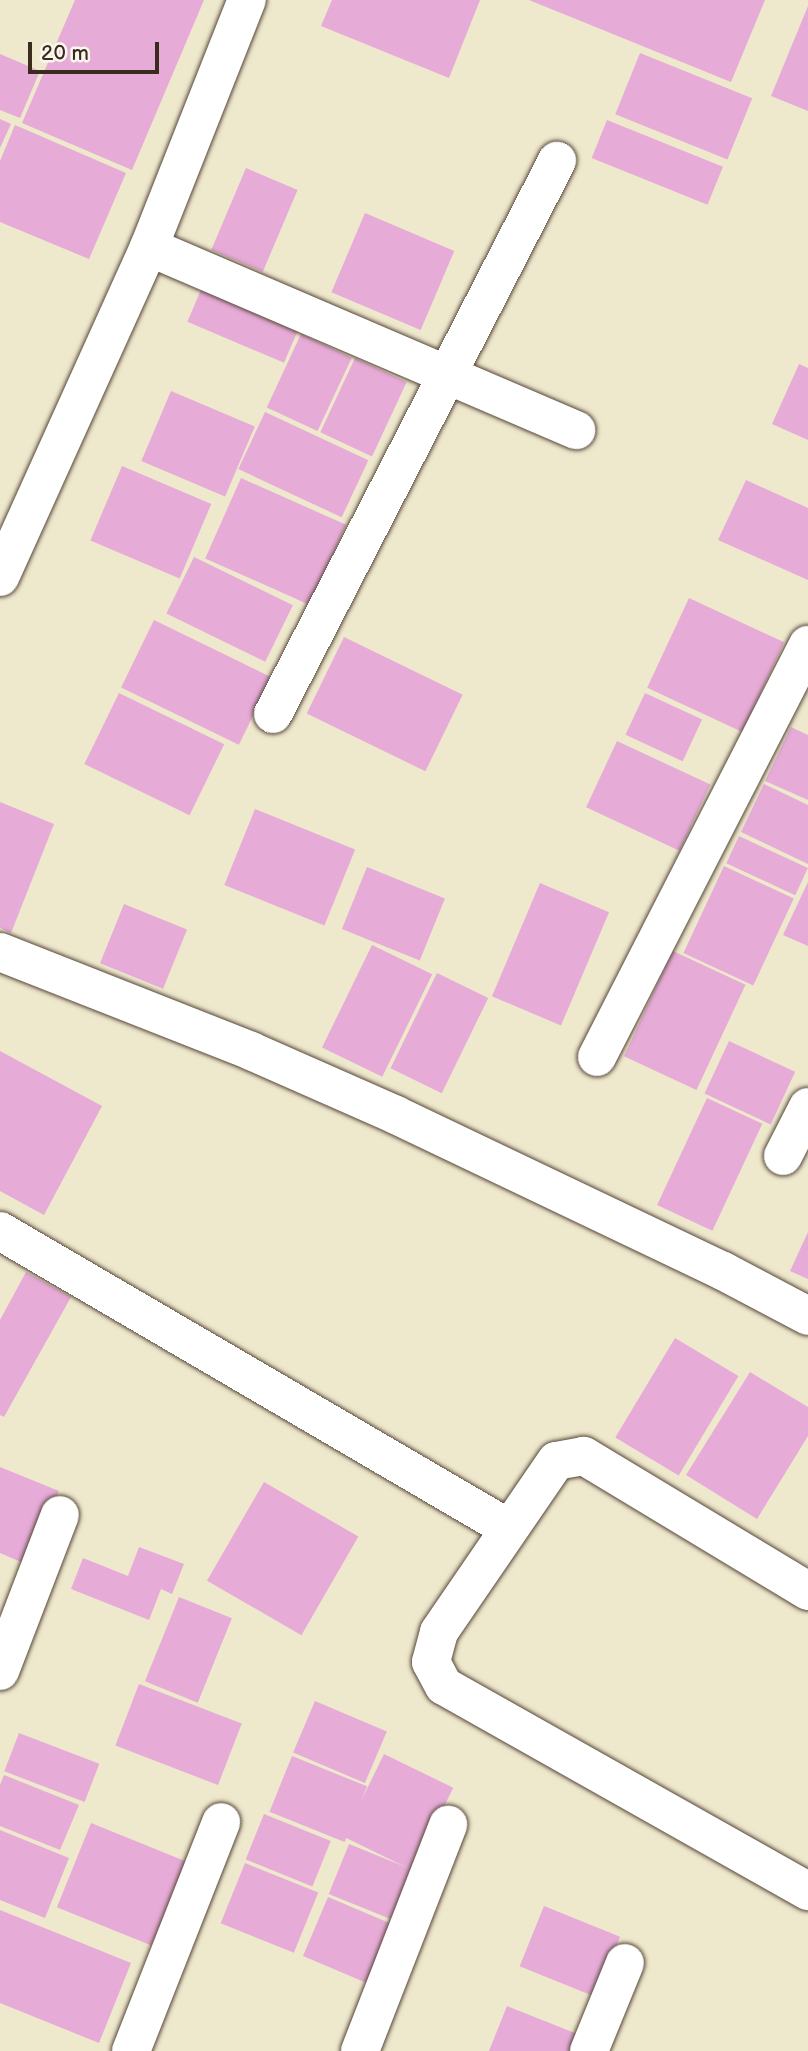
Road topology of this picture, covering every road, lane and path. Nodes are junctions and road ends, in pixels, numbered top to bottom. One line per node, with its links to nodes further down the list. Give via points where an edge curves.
1 (247, 0): 3 (street)
2 (556, 161): 4 (street)
3 (149, 247): 4 (street); 6 (street)
4 (447, 374): 5 (street); 8 (street)
5 (577, 430)
6 (0, 578)
7 (808, 645): 10 (street)
8 (273, 714)
9 (0, 952): 14 (street, via 251,1051 396,1115)
10 (597, 1057)
11 (808, 1107): 12 (street)
12 (783, 1156)
13 (0, 1231): 16 (street)
14 (808, 1316)
15 (60, 1515): 18 (street)
16 (508, 1528): 17 (street, via 556,1461 584,1456); 21 (street, via 439,1632 431,1661 444,1686)
17 (808, 1591)
18 (0, 1671)
19 (221, 1822): 23 (street)
20 (448, 1825): 24 (street)
21 (808, 1891)
22 (625, 1962): 25 (street)
23 (131, 2051)
24 (360, 2051)
25 (589, 2051)

